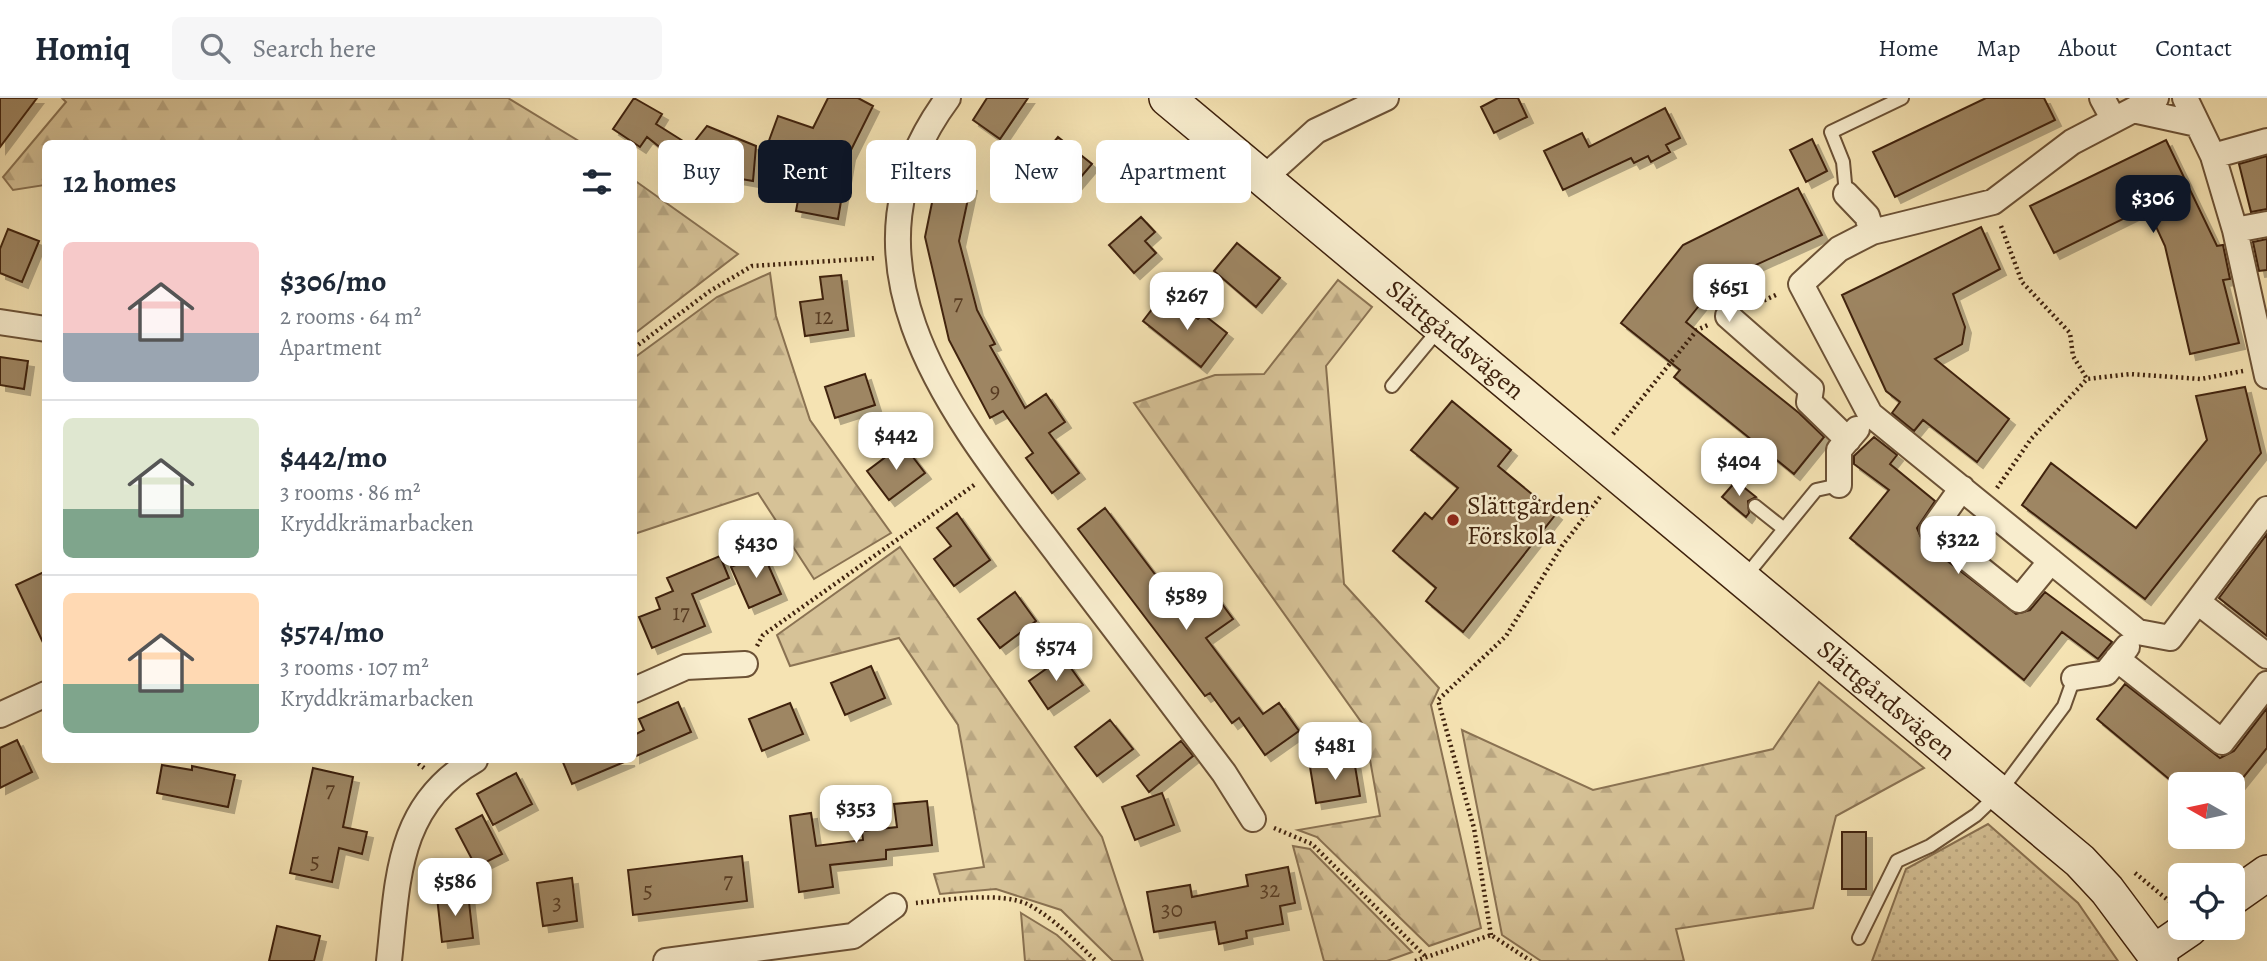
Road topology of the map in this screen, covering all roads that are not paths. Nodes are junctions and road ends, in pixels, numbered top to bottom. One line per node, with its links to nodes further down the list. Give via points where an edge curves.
1 (948, 98): 43 (street, via 906,174 898,219 898,256 909,311 928,361 963,425 1224,773)
2 (1167, 98): 11 (street, Slättgårdsvägen)
3 (1386, 98): 11 (street, via 1316,131)
4 (1902, 98): 12 (lane, via 1831,132 1843,162)
5 (2156, 98): 7 (street)
6 (2185, 98): 8 (street)
7 (2117, 109): 8 (street); 15 (street, via 1993,202)
8 (2197, 124): 10 (street)
9 (2267, 141): 10 (street)
10 (2213, 156): 14 (street)
11 (1264, 178): 18 (street, Slättgårdsvägen)
12 (1846, 194): 15 (street, via 1867,216)
13 (2267, 224): 14 (street)
14 (2235, 230): 20 (street)
15 (1872, 232): 22 (street, via 1839,249 1801,284)
16 (1728, 316): 23 (street, via 1811,389 1809,402)
17 (0, 322): 19 (street)
18 (1440, 327): 21 (lane); 30 (street, Slättgårdsvägen)
19 (42, 328)
20 (2265, 362)
21 (1392, 386)
22 (1870, 414): 23 (street); 25 (street)
23 (1848, 440): 24 (street, via 1839,450)
24 (1839, 485): 28 (lane, via 1816,490)
25 (1962, 488): 29 (street); 29 (street, via 1932,530 2019,600)
26 (1755, 506): 28 (lane)
27 (2267, 509): 31 (street)
28 (1784, 528): 30 (lane)
29 (2051, 561): 32 (street)
30 (1743, 580): 42 (street, Slättgårdsvägen)
31 (2197, 602): 32 (street, via 2170,638); 33 (street)
32 (2138, 632): 34 (street)
33 (2267, 656)
34 (2117, 659): 36 (street, via 2106,673); 37 (street, via 2222,741)
35 (745, 664): 38 (street, via 686,667)
36 (2074, 678): 42 (lane, via 2064,706)
37 (2267, 684)
38 (637, 689)
39 (42, 696): 40 (street)
40 (0, 715)
41 (471, 763): 50 (street, via 441,784 408,838 398,875)
42 (1999, 793): 47 (lane, via 1930,846 1897,861); 49 (street, Slättgårdsvägen, via 2080,861)
43 (1253, 819)
44 (2267, 873): 45 (street)
45 (2245, 889)
46 (894, 906): 51 (street, via 853,936)
47 (1859, 938)
48 (2176, 940): 49 (street)
49 (2158, 956)
50 (389, 961)
51 (666, 961)

